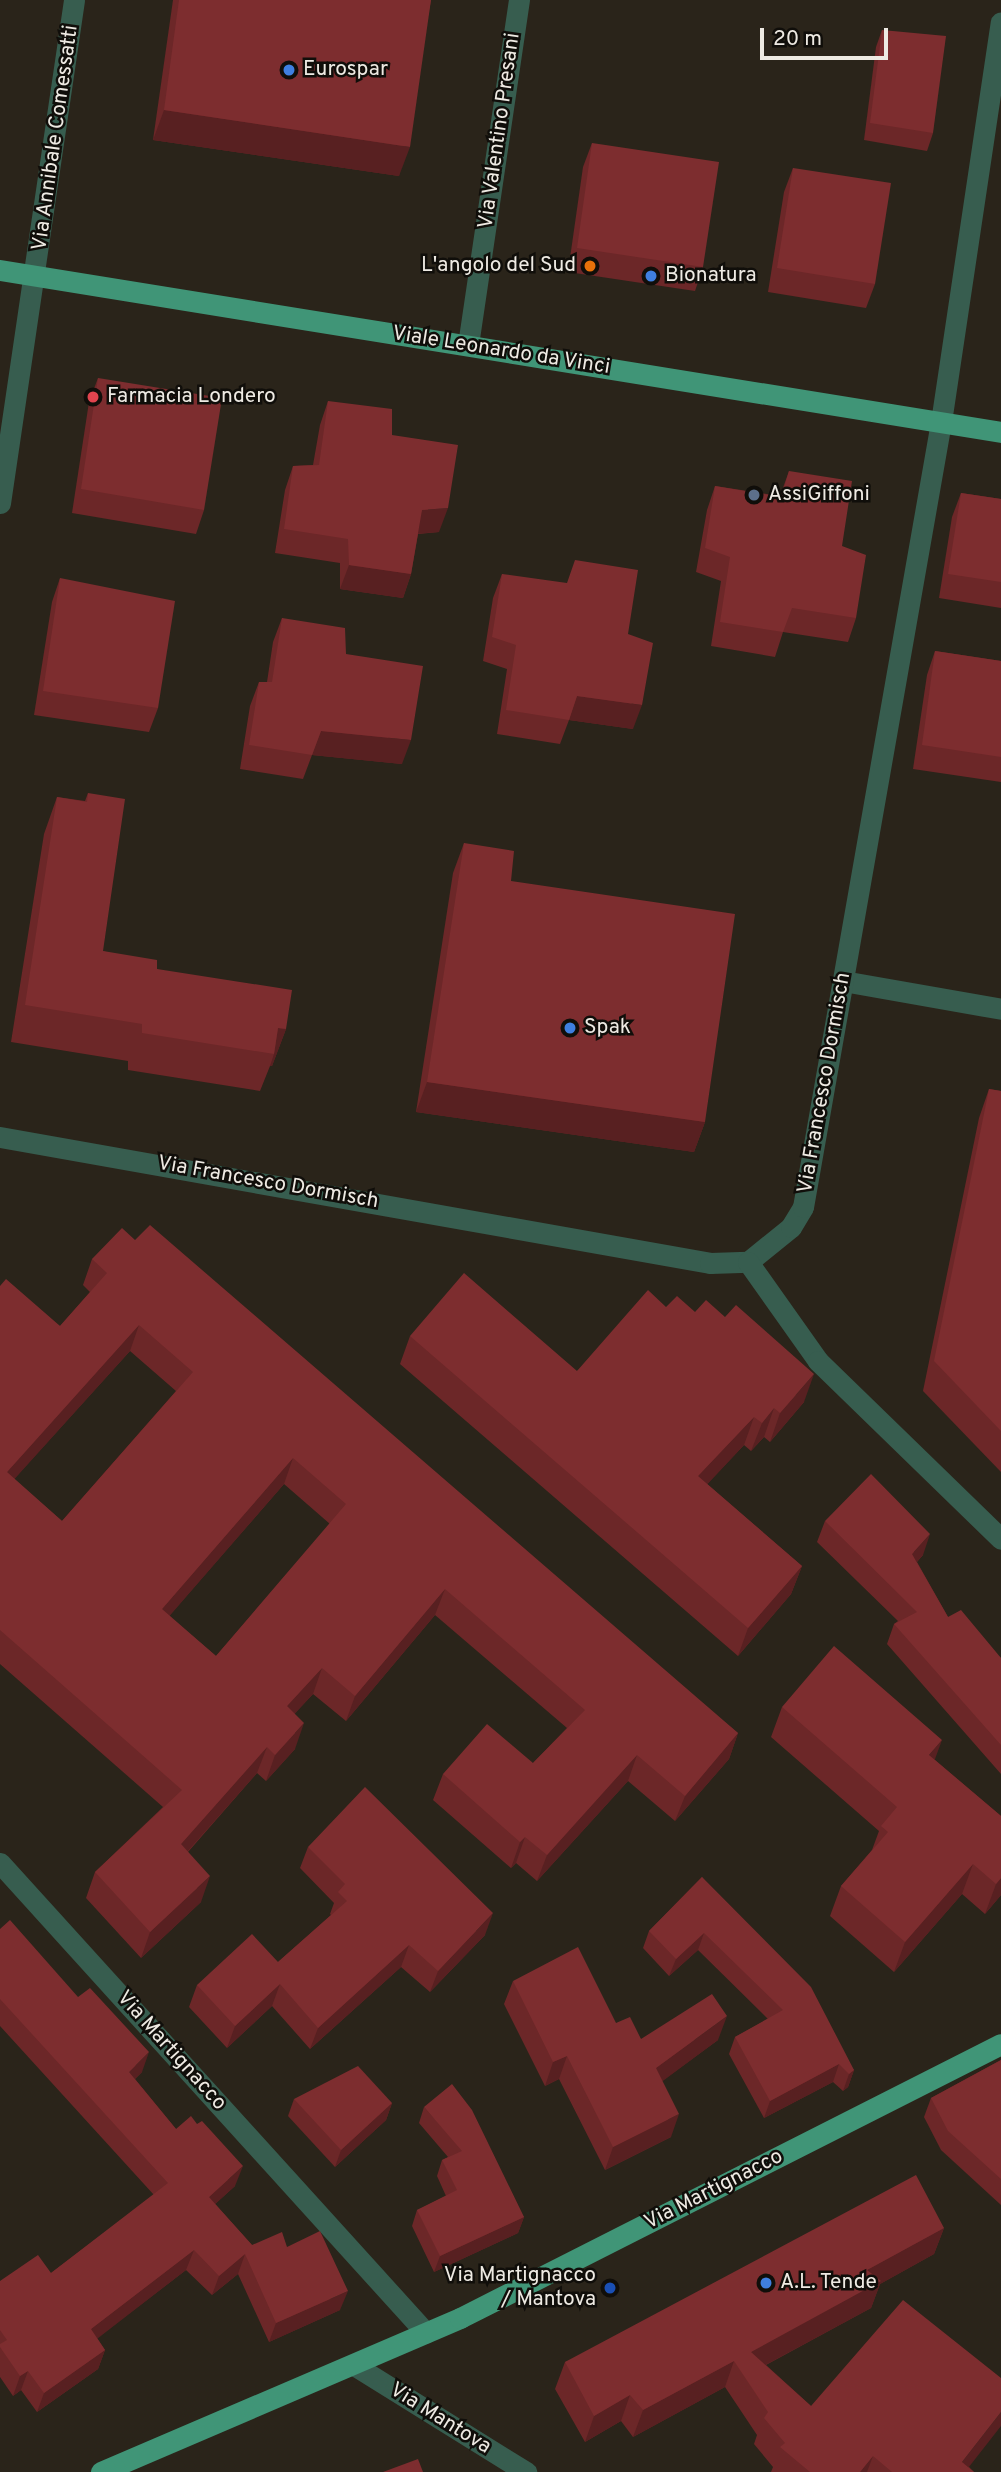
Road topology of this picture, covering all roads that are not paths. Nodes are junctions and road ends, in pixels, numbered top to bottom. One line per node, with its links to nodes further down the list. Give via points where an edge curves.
1 (74, 0): 5 (street, Via Annibale Comessatti)
2 (519, 0): 6 (street, Via Valentino Presani)
3 (1001, 22): 7 (street, Via Francesco Dormisch)
4 (0, 270): 5 (main road, Viale Leonardo da Vinci)
5 (37, 276): 6 (main road, Viale Leonardo da Vinci); 9 (street, Via Annibale Comessatti)
6 (468, 345): 7 (main road, Viale Leonardo da Vinci)
7 (941, 422): 8 (main road, Viale Leonardo da Vinci); 10 (street, Via Francesco Dormisch)
8 (1001, 432)
9 (0, 503)
10 (843, 981): 11 (street); 13 (street, Via Francesco Dormisch, via 803,1207 775,1245)
11 (1001, 1009)
12 (0, 1137): 13 (street, Via Francesco Dormisch, via 710,1263)
13 (748, 1262): 14 (street, via 818,1361)
14 (1001, 1539)
15 (0, 1863): 17 (street, Via Martignacco)
16 (1001, 2043): 17 (main road, Via Martignacco)
17 (426, 2333): 18 (main road, Via Martignacco)
18 (354, 2365): 19 (main road, Via Martignacco); 20 (street, Via Mantova)
19 (101, 2472)
20 (526, 2472)

